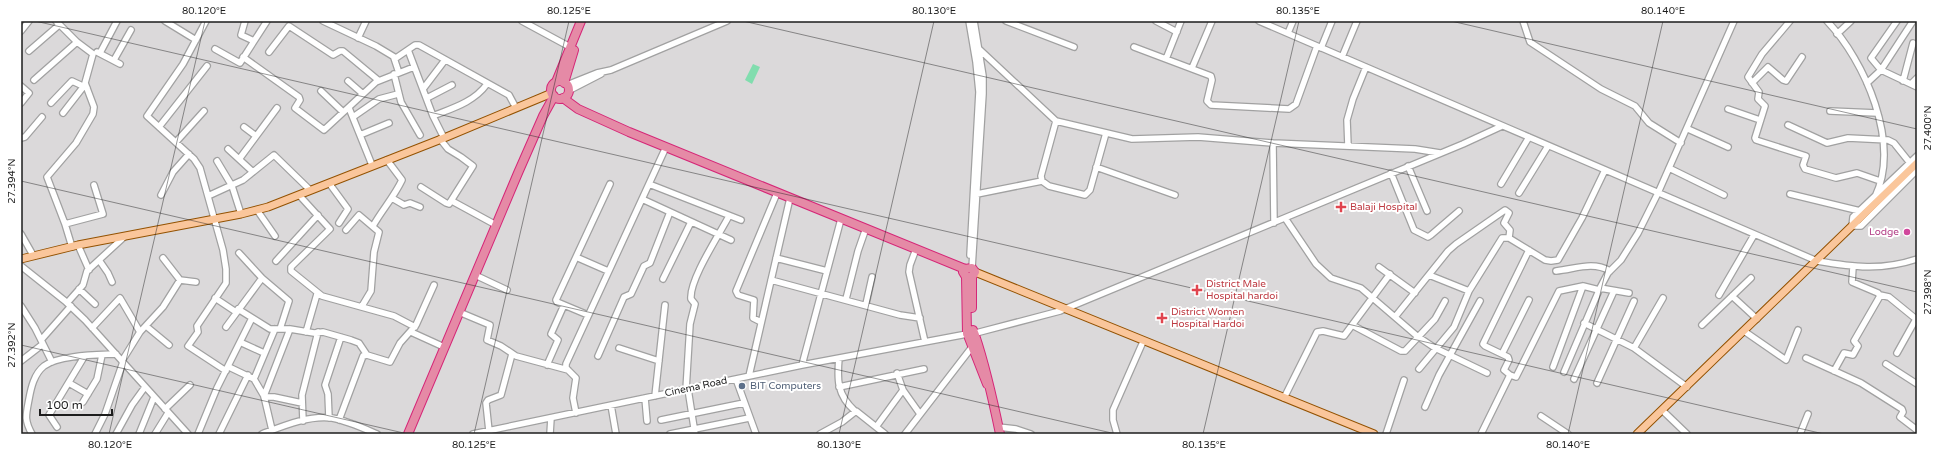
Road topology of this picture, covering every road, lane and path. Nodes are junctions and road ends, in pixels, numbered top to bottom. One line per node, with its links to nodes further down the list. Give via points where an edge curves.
1 (29, 21): 33 (street)
2 (117, 21): 52 (street)
3 (165, 21): 38 (street)
4 (206, 21): 38 (street)
5 (245, 21): 39 (street, via 240,35)
6 (267, 21): 39 (street)
7 (323, 21): 31 (street)
8 (366, 21): 37 (street)
9 (522, 21): 42 (street)
10 (581, 21): 42 (highway)
11 (585, 21): 81 (highway)
12 (727, 21): 81 (street, via 601,74 597,73)
13 (969, 21): 213 (street, via 979,92)
14 (974, 21): 47 (street)
15 (1006, 21): 43 (street)
16 (1156, 21): 34 (street)
17 (1181, 21): 34 (street)
18 (1212, 21): 64 (street)
19 (1259, 21): 35 (street)
20 (1293, 21): 35 (street)
21 (1332, 21): 44 (street)
22 (1357, 21): 54 (street)
23 (1523, 21): 117 (street, via 1530,42 1601,89 1635,106 1649,123)
24 (1734, 21): 106 (street)
25 (1790, 21): 72 (street, via 1748,75)
26 (1827, 21): 36 (street)
27 (1851, 21): 36 (street)
28 (1897, 21): 65 (street, via 1871,57)
29 (1913, 21): 65 (street)
30 (58, 23): 40 (street); 49 (street)
31 (331, 23): 37 (street)
32 (131, 30): 58 (street)
33 (21, 32)
34 (1177, 32): 57 (street)
35 (1288, 34): 44 (street)
36 (1837, 34): 73 (street, via 1855,57)
37 (358, 38): 56 (street)
38 (196, 40): 104 (street, via 148,114)
39 (254, 41): 53 (street)
40 (76, 42): 51 (street); 68 (street)
41 (1913, 43): 71 (street)
42 (570, 47): 81 (highway)
43 (1074, 47)
44 (1319, 47): 54 (street); 64 (street, via 1296,104 1289,109 1211,105 1207,101 1212,77)
45 (1134, 48): 57 (street)
46 (215, 49): 53 (street, via 238,63)
47 (979, 49): 100 (street); 151 (street, via 983,94)
48 (408, 50): 56 (street); 59 (street, via 417,44); 62 (street)
49 (29, 51)
50 (268, 52): 69 (street, via 288,26 333,55 343,51)
51 (93, 53): 52 (street); 78 (street)
52 (100, 53): 58 (street)
53 (243, 57): 93 (street, via 299,97 295,108 322,129)
54 (1342, 57): 63 (street)
55 (1802, 57): 72 (street, via 1786,81 1768,67)
56 (394, 58): 66 (street)
57 (1166, 59): 64 (street)
58 (114, 60): 60 (street)
59 (445, 60): 74 (street); 79 (street)
60 (120, 64)
61 (207, 66): 104 (street)
62 (414, 67): 66 (street); 79 (street)
63 (1366, 67): 103 (street); 118 (street, via 1347,120)
64 (1192, 68)
65 (1881, 70): 71 (street); 73 (street)
66 (397, 74): 69 (street); 83 (street)
67 (1917, 78): 77 (street)
68 (34, 80)
69 (378, 80): 82 (street)
70 (348, 81): 82 (street)
71 (1903, 81): 77 (street)
72 (1752, 83): 99 (street, via 1760,93 1758,99 1765,106)
73 (1867, 83): 95 (street)
74 (487, 84): 89 (street, via 510,96); 96 (street, via 469,100)
75 (452, 85): 84 (street)
76 (21, 86): 85 (street, via 29,93)
77 (1914, 86)
78 (85, 87): 86 (street, via 72,81); 94 (street); 180 (street, via 94,112 83,132 47,177)
79 (423, 90): 84 (street)
80 (321, 91): 93 (street)
81 (560, 91): 89 (main road); 120 (highway, via 578,109); 181 (highway, via 543,116)
82 (363, 94): 88 (street)
83 (398, 94): 98 (street, via 379,99); 110 (street)
84 (427, 98): 96 (street)
85 (21, 103)
86 (51, 103)
87 (277, 108): 109 (street)
88 (349, 108): 93 (street); 98 (street)
89 (516, 108): 113 (main road)
90 (1728, 109): 99 (street)
91 (204, 111): 115 (street)
92 (1830, 111): 95 (street)
93 (344, 112)
94 (63, 113)
95 (1877, 113): 114 (street)
96 (433, 116): 113 (street)
97 (42, 117): 112 (street, via 25,138)
98 (353, 117): 108 (street)
99 (1760, 120): 139 (street, via 1755,134 1756,140 1806,156 1803,165 1805,169 1836,178 1857,173)
100 (1056, 121): 107 (street); 138 (street)
101 (389, 123): 108 (street)
102 (1788, 125): 114 (street, via 1827,143 1848,138)
103 (1502, 126): 111 (street); 123 (street, Cinema Road)
104 (159, 127): 115 (street)
105 (244, 127): 109 (street)
106 (1688, 129): 117 (street); 121 (street)
107 (1106, 133): 116 (street, via 1132,139 1190,137); 132 (street)
108 (360, 135): 130 (street)
109 (256, 136): 126 (street)
110 (420, 136)
111 (1529, 137): 119 (street); 143 (street)
112 (21, 138)
113 (442, 138): 127 (main road); 162 (street, via 448,149 473,166)
114 (1883, 139): 129 (street, via 1894,143); 139 (street)
115 (176, 142): 124 (street)
116 (1273, 143): 118 (street); 178 (street)
117 (1681, 143): 133 (street)
118 (1348, 146): 123 (street)
119 (1548, 146): 134 (street); 149 (street)
120 (666, 147): 142 (street); 148 (highway)
121 (1728, 147)
122 (228, 149): 126 (street)
123 (1440, 153): 131 (street, Cinema Road)
124 (189, 154): 153 (street, via 173,172); 157 (street, via 200,168)
125 (1917, 156): 129 (street)
126 (240, 158): 136 (street)
127 (387, 160): 130 (main road); 159 (street, via 402,180)
128 (216, 162): 145 (street)
129 (1914, 163): 158 (street); 179 (main road)
130 (372, 165): 140 (main road)
131 (1408, 166): 137 (street, Cinema Road); 165 (street)
132 (1096, 167): 138 (street, via 1090,190 1085,195 1049,186); 155 (street)
133 (1669, 168): 150 (street); 156 (street)
134 (1605, 170): 150 (street); 194 (street, via 1558,260 1546,260)
135 (1917, 170): 179 (street, via 1861,226)
136 (254, 172): 145 (street); 147 (street, via 276,155)
137 (1391, 173): 168 (street, via 1414,230 1419,233 1432,236); 172 (street, Cinema Road)
138 (1042, 181): 151 (street)
139 (1880, 181): 158 (street)
140 (329, 183): 147 (main road); 177 (street, via 348,209)
141 (610, 184): 197 (street)
142 (648, 184): 161 (street); 171 (street)
143 (1501, 184)
144 (94, 185): 180 (street, via 103,214)
145 (232, 186): 157 (street); 169 (street)
146 (421, 187): 162 (street, via 448,204)
147 (310, 190): 154 (main road)
148 (777, 193): 160 (highway); 262 (street, via 736,292 754,300 753,318)
149 (1519, 193)
150 (1658, 193): 187 (street); 211 (street, via 1638,233 1621,260)
151 (977, 194): 213 (street)
152 (1790, 194): 166 (street)
153 (161, 195)
154 (299, 195): 164 (main road); 170 (street)
155 (1175, 195)
156 (1724, 195)
157 (208, 196): 174 (street)
158 (1875, 197): 166 (street)
159 (392, 198): 163 (street, via 403,204 410,203); 182 (street)
160 (790, 198): 173 (highway); 199 (street)
161 (642, 199): 167 (street); 209 (street)
162 (452, 201): 181 (street)
163 (420, 207)
164 (257, 210): 169 (main road); 188 (street)
165 (1427, 211)
166 (1860, 211): 179 (street, via 1853,217)
167 (670, 212): 176 (street); 301 (street, via 650,263 644,266 630,294 624,297)
168 (1459, 212)
169 (241, 214): 174 (main road)
170 (318, 215): 203 (street); 235 (street, via 330,230 290,269)
171 (729, 216): 175 (street); 186 (street)
172 (1285, 218): 178 (street, Cinema Road); 240 (street, via 1324,273 1331,278 1361,288)
173 (841, 219): 183 (highway); 212 (street)
174 (214, 220): 189 (main road); 239 (street, via 223,250 226,272 226,283)
175 (740, 220)
176 (691, 222): 186 (street); 220 (street)
177 (339, 223)
178 (1274, 223): 255 (street, Cinema Road)
179 (1855, 223): 204 (main road)
180 (65, 224): 192 (street)
181 (496, 225): 215 (highway)
182 (373, 226): 184 (street, via 359,215); 253 (street, via 379,233 374,252 371,290)
183 (866, 228): 193 (highway); 242 (street)
184 (346, 230)
185 (21, 234): 196 (street)
186 (719, 235): 191 (street); 337 (street, via 691,290 691,299 695,303 690,324)
187 (1754, 235): 204 (street); 236 (street)
188 (275, 236)
189 (124, 237): 192 (main road); 202 (street)
190 (1509, 238): 194 (street); 216 (street, via 1510,230 1504,223 1509,213 1505,210 1456,244); 231 (street, via 1504,237 1501,240)
191 (731, 240)
192 (75, 246): 196 (main road); 208 (street)
193 (916, 249): 213 (highway); 260 (street, via 909,272)
194 (1529, 250): 298 (street, via 1483,342 1485,346)
195 (239, 253): 218 (street)
196 (33, 255): 200 (main road)
197 (576, 257): 209 (street); 250 (street, via 556,300)
198 (163, 258): 221 (street)
199 (776, 258): 212 (street); 222 (street)
200 (21, 259)
201 (1917, 259): 206 (street, via 1888,267)
202 (99, 260): 208 (street); 223 (street)
203 (276, 261)
204 (1817, 261): 206 (street); 261 (main road)
205 (21, 266): 249 (street)
206 (1853, 266): 237 (street, via 1852,282)
207 (1379, 267): 214 (street)
208 (89, 270): 227 (street)
209 (608, 271): 257 (street)
210 (1556, 271): 211 (street, via 1592,265)
211 (1610, 271): 228 (street)
212 (827, 272): 232 (street)
213 (970, 272): 255 (main road); 280 (highway)
214 (1390, 274): 233 (street); 240 (street)
215 (475, 275): 229 (street); 256 (highway)
216 (1429, 275): 231 (street); 233 (street)
217 (872, 277): 248 (street)
218 (262, 278): 254 (street); 272 (street, via 289,301)
219 (1751, 278): 238 (street)
220 (663, 279)
221 (180, 280): 224 (street); 266 (street, via 164,307)
222 (771, 280): 232 (street); 262 (street)
223 (112, 282)
224 (196, 282)
225 (434, 285): 268 (street)
226 (1583, 286): 228 (street); 313 (street); 323 (street, via 1559,291 1517,376)
227 (79, 289): 247 (street); 249 (street)
228 (1599, 289): 230 (street); 263 (street)
229 (506, 290)
230 (1614, 290): 234 (street); 270 (street)
231 (1469, 291): 292 (street, via 1454,327)
232 (822, 293): 242 (street); 312 (street)
233 (1415, 293): 258 (street)
234 (1629, 293)
235 (317, 294): 253 (street); 277 (street)
236 (1719, 295)
237 (1880, 295): 271 (street, via 1889,297 1915,317); 318 (street, via 1854,341 1858,346 1853,356 1844,353)
238 (1732, 296): 261 (street); 265 (street)
239 (215, 298): 254 (street); 314 (street, via 188,346)
240 (1373, 298): 258 (street); 264 (street)
241 (1663, 298): 293 (street)
242 (846, 299): 248 (street)
243 (1529, 300): 298 (street)
244 (1445, 301): 281 (street, via 1435,319)
245 (1480, 301): 302 (street)
246 (1634, 301): 283 (street)
247 (95, 304)
248 (866, 304): 260 (street, via 900,315)
249 (69, 305): 269 (street); 284 (street)
250 (564, 305): 257 (street); 311 (street, via 552,334 558,340)
251 (664, 305): 308 (street)
252 (21, 306): 284 (street)
253 (362, 306): 268 (street, via 398,318)
254 (237, 310): 259 (street); 267 (street)
255 (1063, 310): 280 (street, Cinema Road); 287 (main road); 344 (main road)
256 (459, 312): 289 (highway); 297 (street, via 490,325 488,341)
257 (588, 315): 317 (street, via 566,364)
258 (1395, 317): 281 (street)
259 (252, 318): 272 (street, via 268,328); 286 (street)
260 (920, 318): 285 (street)
261 (1757, 318): 275 (main road)
262 (761, 322): 324 (street)
263 (1584, 323): 270 (street); 319 (street)
264 (1352, 325): 281 (street, via 1401,351); 344 (street, via 1344,336 1318,332)
265 (1702, 325)
266 (146, 326): 276 (street); 288 (street)
267 (226, 327)
268 (415, 327): 279 (street)
269 (92, 328): 276 (street, via 120,298); 296 (street)
270 (1597, 328): 283 (street); 327 (street)
271 (1914, 328): 295 (street)
272 (277, 329): 273 (street); 294 (street)
273 (290, 329): 277 (street); 340 (street)
274 (1798, 330): 275 (street, via 1786,360)
275 (1744, 331): 335 (main road)
276 (140, 332): 307 (street)
277 (306, 332): 278 (street)
278 (318, 332): 282 (street); 346 (street)
279 (410, 332): 289 (street); 300 (street, via 400,343 390,362)
280 (971, 334): 285 (street, Cinema Road); 290 (highway); 336 (highway, via 988,377)
281 (1417, 336): 292 (street)
282 (342, 337): 300 (street, via 359,343); 358 (street, via 325,385 328,391)
283 (1616, 339): 293 (street); 330 (street)
284 (42, 342): 306 (street); 309 (street)
285 (925, 342): 304 (street, Cinema Road)
286 (242, 343): 294 (street); 314 (street)
287 (1142, 344): 394 (street, via 1113,410); 395 (main road)
288 (169, 345)
289 (444, 347): 384 (highway)
290 (972, 347): 336 (highway); 355 (street)
291 (619, 348): 308 (street)
292 (1435, 348): 302 (street); 316 (street)
293 (1634, 348): 335 (street)
294 (264, 353): 325 (street)
295 (1896, 353)
296 (116, 354): 299 (street); 307 (street)
297 (512, 354): 311 (street); 372 (street, via 501,395 486,403)
298 (1502, 354): 323 (street, via 1509,358 1504,370)
299 (102, 355): 303 (street); 339 (street, via 97,379)
300 (367, 355): 361 (street, via 362,357)
301 (598, 356)
302 (1451, 356): 321 (street); 349 (street, via 1439,375)
303 (84, 357): 309 (street); 329 (street)
304 (839, 358): 312 (street, Cinema Road); 334 (street)
305 (1806, 358): 318 (street)
306 (21, 361)
307 (123, 361): 333 (street); 376 (street)
308 (659, 361): 341 (street)
309 (52, 362): 365 (street, via 43,367 35,378)
310 (1886, 364): 331 (street)
311 (546, 365): 317 (street)
312 (802, 365): 324 (street, Cinema Road)
313 (1553, 367)
314 (228, 369): 322 (street); 380 (street)
315 (924, 369): 320 (street)
316 (1419, 369)
317 (568, 370): 353 (street, via 576,380 573,397)
318 (1834, 371): 370 (street, via 1861,383 1902,409 1900,416)
319 (1564, 372)
320 (897, 373): 334 (street); 338 (street)
321 (1487, 373)
322 (248, 375): 325 (street); 381 (street)
323 (1510, 375): 398 (street)
324 (749, 376): 326 (street, Cinema Road)
325 (254, 379): 340 (street)
326 (736, 379): 337 (street, Cinema Road); 347 (street)
327 (1574, 379)
328 (1404, 380): 397 (street)
329 (69, 383): 339 (street); 366 (street, via 49,415)
330 (1597, 383)
331 (1917, 384)
332 (190, 386): 351 (street)
333 (145, 387): 342 (street); 377 (street)
334 (839, 387): 352 (street)
335 (1687, 387): 350 (main road)
336 (989, 388): 369 (highway)
337 (687, 389): 341 (street, Cinema Road); 354 (street)
338 (903, 390): 355 (street); 367 (street)
339 (88, 394): 345 (street)
340 (264, 396): 346 (street); 368 (street)
341 (655, 396): 343 (street, Cinema Road)
342 (154, 397): 351 (street); 378 (street)
343 (645, 398): 348 (street, Cinema Road); 362 (street)
344 (1284, 398): 396 (main road)
345 (83, 402)
346 (302, 403): 364 (street)
347 (744, 403): 354 (street); 360 (street)
348 (610, 405): 353 (street, Cinema Road); 387 (street)
349 (1425, 407)
350 (1662, 410): 400 (main road); 401 (street)
351 (166, 411): 374 (street); 379 (street)
352 (855, 411): 367 (street); 390 (street, via 842,422)
353 (576, 413): 359 (street, Cinema Road)
354 (692, 413): 363 (street); 373 (street)
355 (920, 414): 392 (street)
356 (1808, 414): 402 (street)
357 (1541, 416): 399 (street)
358 (329, 418): 361 (street); 364 (street)
359 (551, 418): 372 (street, Cinema Road); 386 (street)
360 (749, 418): 373 (street); 389 (street)
361 (339, 420): 383 (street)
362 (647, 420)
363 (661, 420)
364 (304, 421): 371 (street)
365 (24, 424): 375 (street)
366 (57, 427)
367 (876, 427): 391 (street)
368 (272, 430): 371 (street); 382 (street)
369 (999, 430): 393 (street, via 1016,429)
370 (1917, 430)
371 (279, 431)
372 (490, 431): 385 (street, Cinema Road)
373 (695, 431): 388 (street)
374 (186, 433)
375 (32, 434)
376 (95, 434)
377 (116, 434)
378 (139, 434)
379 (155, 434)
380 (198, 434)
381 (219, 434)
382 (262, 434)
383 (377, 434)
384 (408, 434)
385 (473, 434)
386 (550, 434)
387 (616, 434)
388 (670, 434)
389 (756, 434)
390 (820, 434)
391 (884, 434)
392 (905, 434)
393 (1031, 434)
394 (1116, 434)
395 (1362, 434)
396 (1374, 434)
397 (1386, 434)
398 (1481, 434)
399 (1568, 434)
400 (1637, 434)
401 (1687, 434)
402 (1800, 434)

